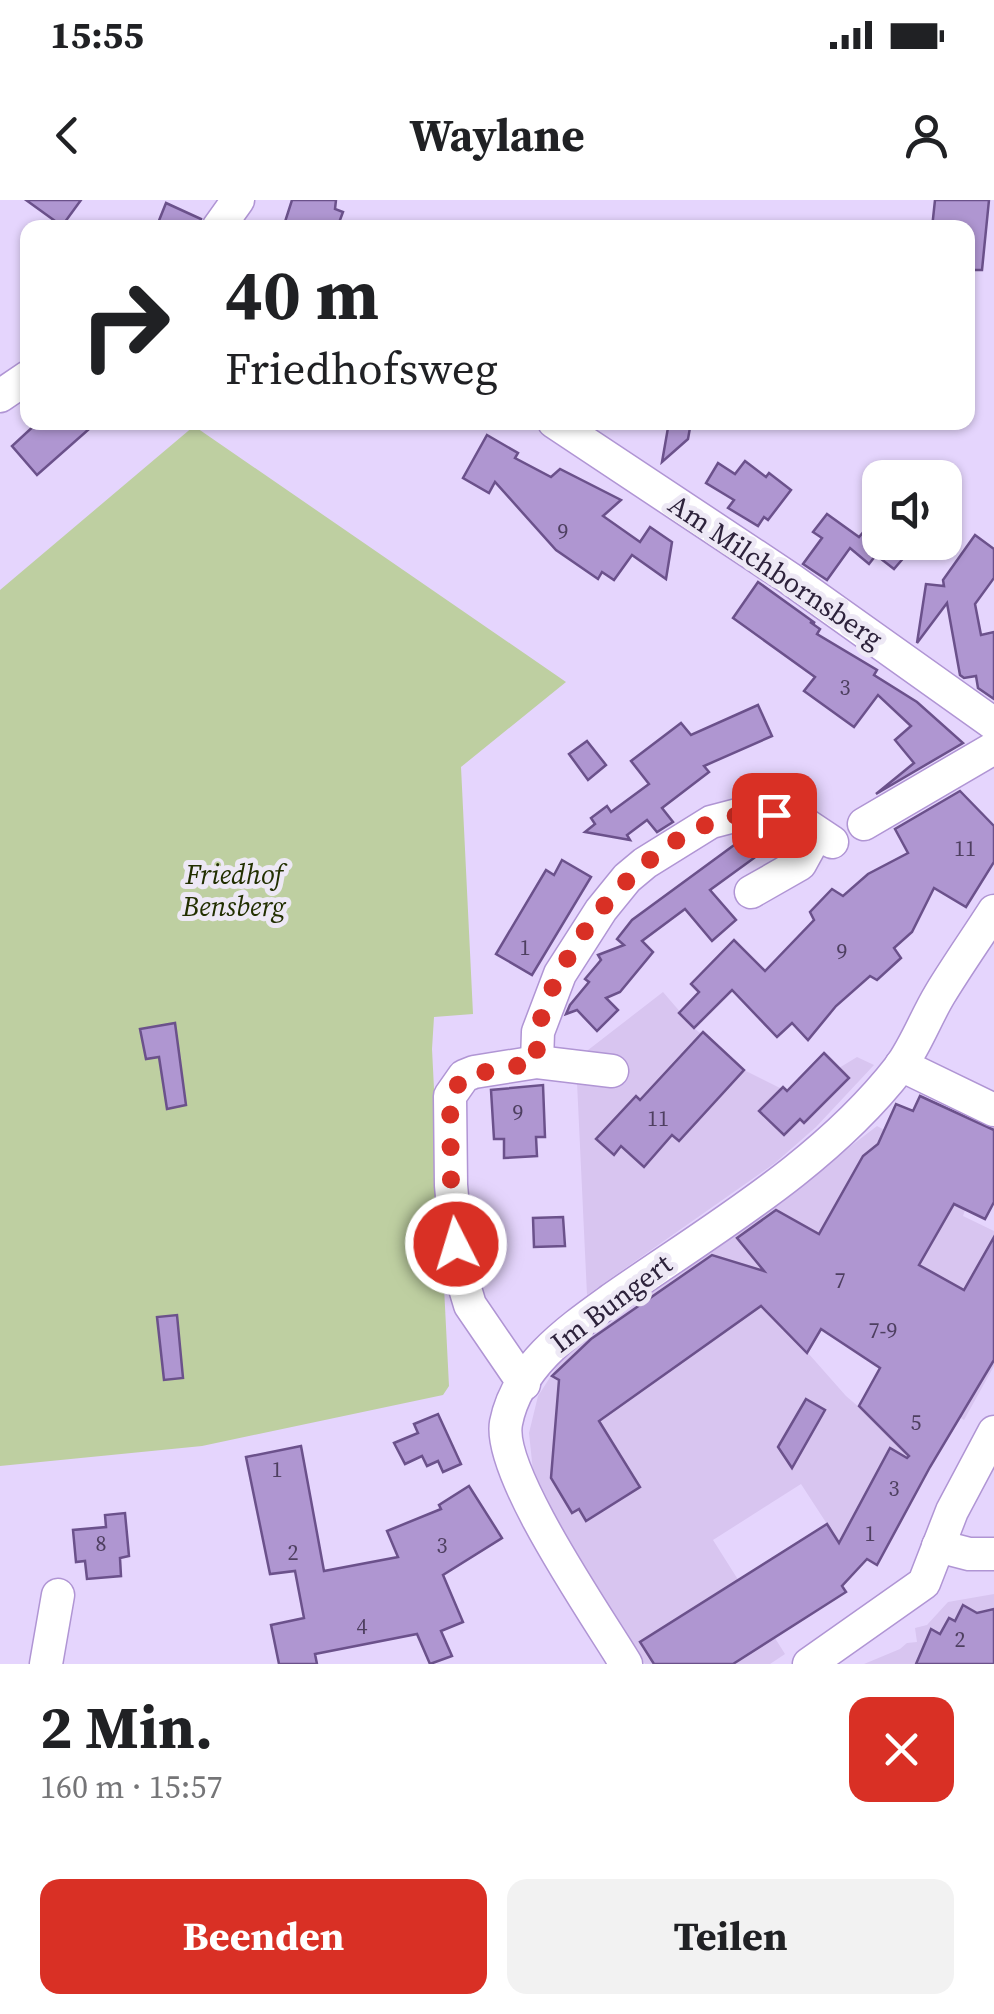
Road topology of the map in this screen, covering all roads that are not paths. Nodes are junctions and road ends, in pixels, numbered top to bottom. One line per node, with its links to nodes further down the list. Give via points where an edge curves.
1 (566, 430): 2 (street, Am Milchbornsberg)
2 (994, 724)
3 (994, 748): 4 (street)
4 (864, 824)
5 (751, 892): 7 (street, via 800,864 824,838 796,818 752,811 711,822 645,863 600,910 560,974 538,1032)
6 (994, 912): 8 (street, Im Bungert)
7 (537, 1062): 9 (street); 11 (street, via 474,1072 450,1096 458,1264 470,1305)
8 (901, 1065): 10 (street); 11 (street, Im Bungert, via 821,1151 586,1318 542,1354)
9 (612, 1072)
10 (994, 1110)
11 (524, 1384): 17 (street, Im Bungert, via 506,1423 514,1470)
12 (994, 1432): 13 (street)
13 (938, 1546): 14 (street); 18 (street, via 924,1583 911,1595)
14 (994, 1554)
15 (58, 1595): 16 (street)
16 (46, 1664)
17 (626, 1664)
18 (809, 1664)

